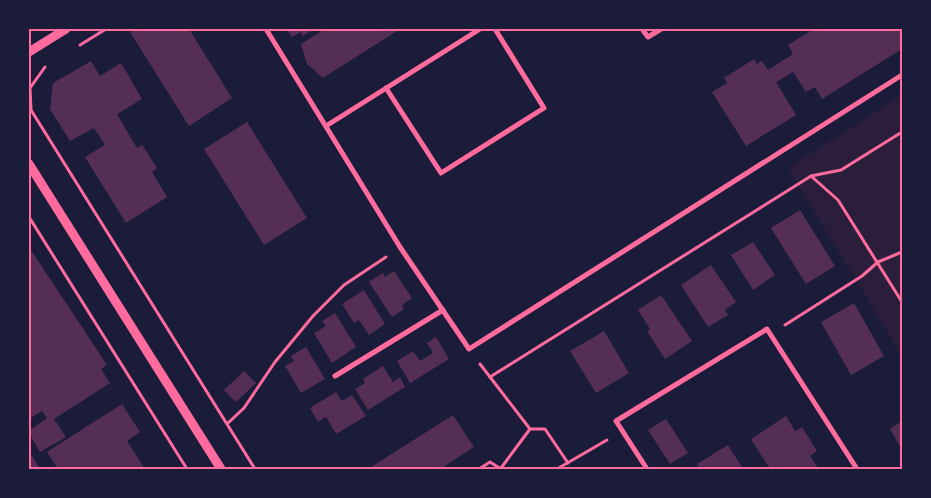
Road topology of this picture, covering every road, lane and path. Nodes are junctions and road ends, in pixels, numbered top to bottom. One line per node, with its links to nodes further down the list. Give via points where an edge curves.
1 (66, 29): 9 (street)
2 (106, 29): 8 (path)
3 (266, 29): 13 (street)
4 (480, 29): 12 (street)
5 (495, 29): 12 (street, via 544,108 441,173)
6 (642, 29): 7 (street, via 648,37)
7 (661, 29)
8 (76, 48)
9 (29, 52)
10 (52, 62): 28 (path, via 30,88 31,110)
11 (902, 75): 24 (street)
12 (386, 88): 13 (street)
13 (326, 126): 18 (street)
14 (902, 132): 16 (path, via 841,170)
15 (29, 164): 32 (street)
16 (811, 176): 20 (path, via 838,200); 26 (path)
17 (29, 217): 31 (path)
18 (400, 247): 22 (street); 28 (path, via 344,285 313,316 274,362 244,408)
19 (902, 252): 20 (path)
20 (878, 262): 21 (path); 23 (path, via 862,276 783,326)
21 (902, 302)
22 (443, 310): 24 (street); 25 (street)
23 (768, 329): 27 (street); 38 (street)
24 (469, 349): 26 (path)
25 (335, 376)
26 (490, 377): 29 (path)
27 (616, 421): 30 (path, via 607,440); 37 (street)
28 (227, 423): 33 (path)
29 (530, 429): 30 (path, via 545,429); 35 (path)
30 (568, 463): 36 (path)
31 (187, 469)
32 (221, 469)
33 (255, 469)
34 (479, 469): 35 (path, via 490,462)
35 (501, 469)
36 (558, 469)
37 (647, 469)
38 (857, 469)

